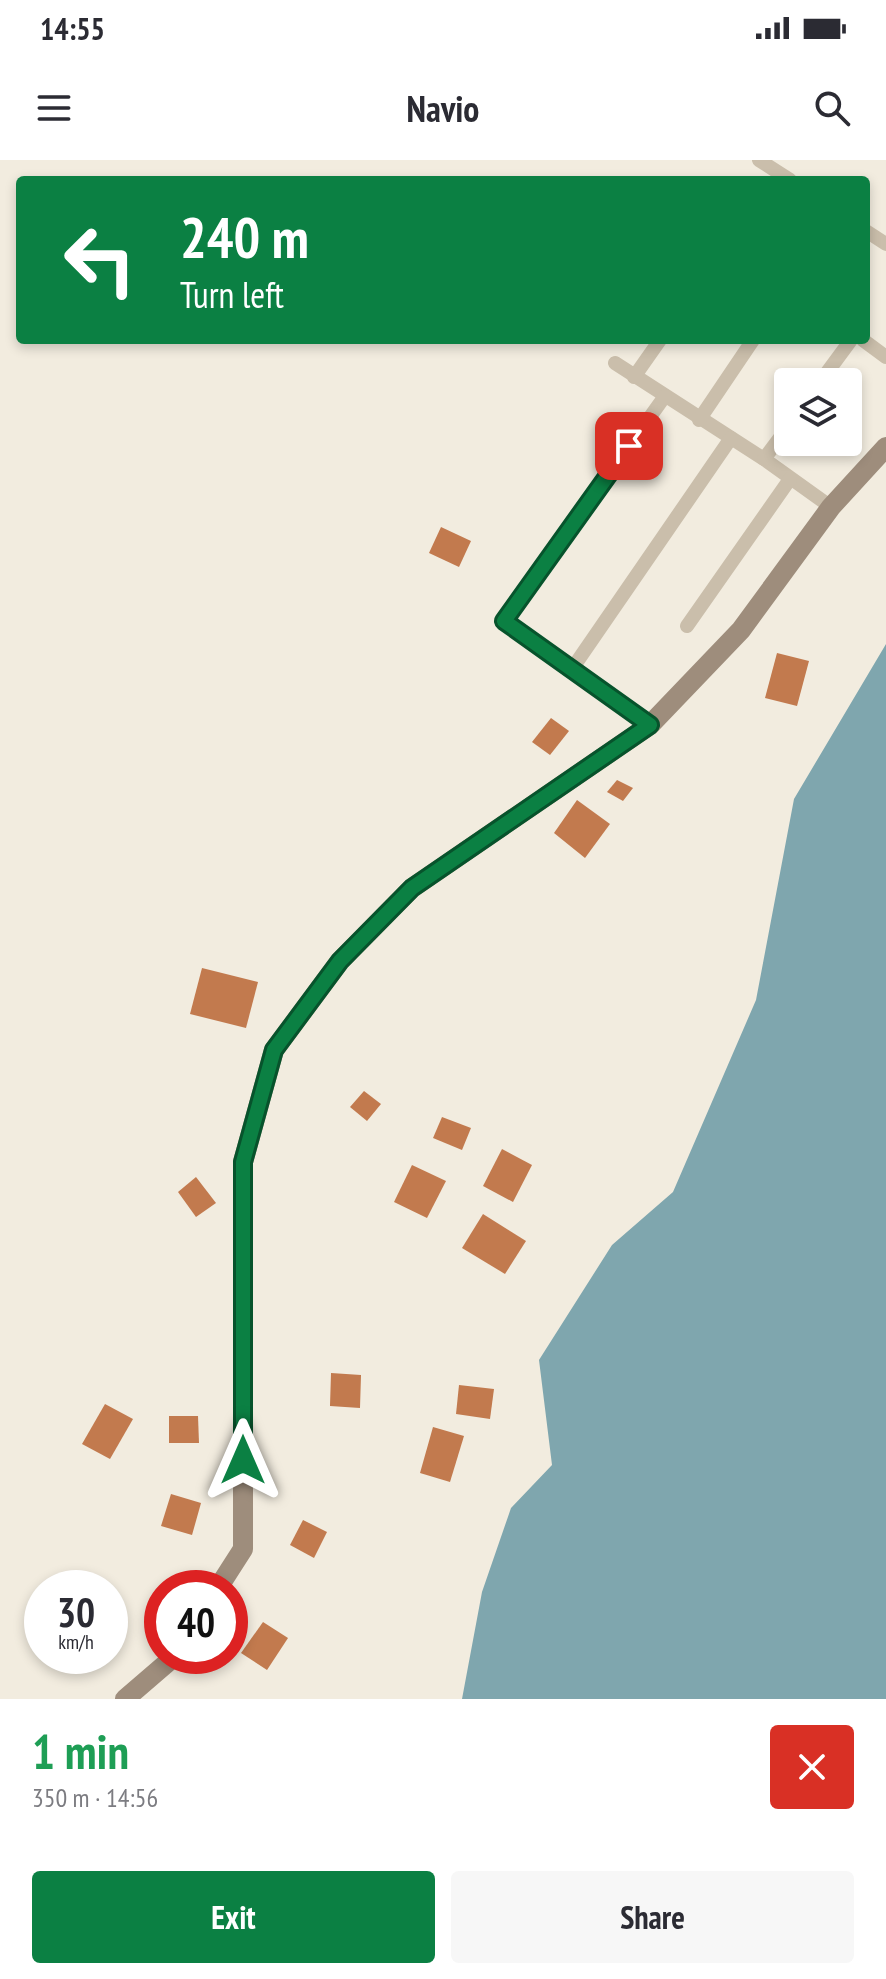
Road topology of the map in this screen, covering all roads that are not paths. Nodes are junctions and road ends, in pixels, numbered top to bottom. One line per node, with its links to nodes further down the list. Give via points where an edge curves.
1 (759, 160): 2 (lane)
2 (784, 176)
3 (657, 344): 10 (lane)
4 (750, 344): 12 (lane)
5 (848, 344): 9 (lane)
6 (868, 344): 7 (lane)
7 (886, 357)
8 (615, 363): 10 (lane)
9 (830, 368)
10 (634, 377): 11 (lane)
11 (665, 396): 12 (lane); 20 (lane, via 504,621)
12 (699, 420): 13 (lane)
13 (731, 438): 16 (lane); 20 (lane)
14 (774, 446): 16 (lane)
15 (886, 447): 18 (street)
16 (764, 459): 17 (lane)
17 (790, 479): 18 (lane); 19 (lane)
18 (831, 507): 21 (street, via 741,630)
19 (687, 626)
20 (572, 669): 21 (lane)
21 (650, 725): 22 (street, via 412,888 340,961 274,1050 243,1162 243,1549)
22 (230, 1570)
23 (154, 1674): 24 (street)
24 (125, 1699)

